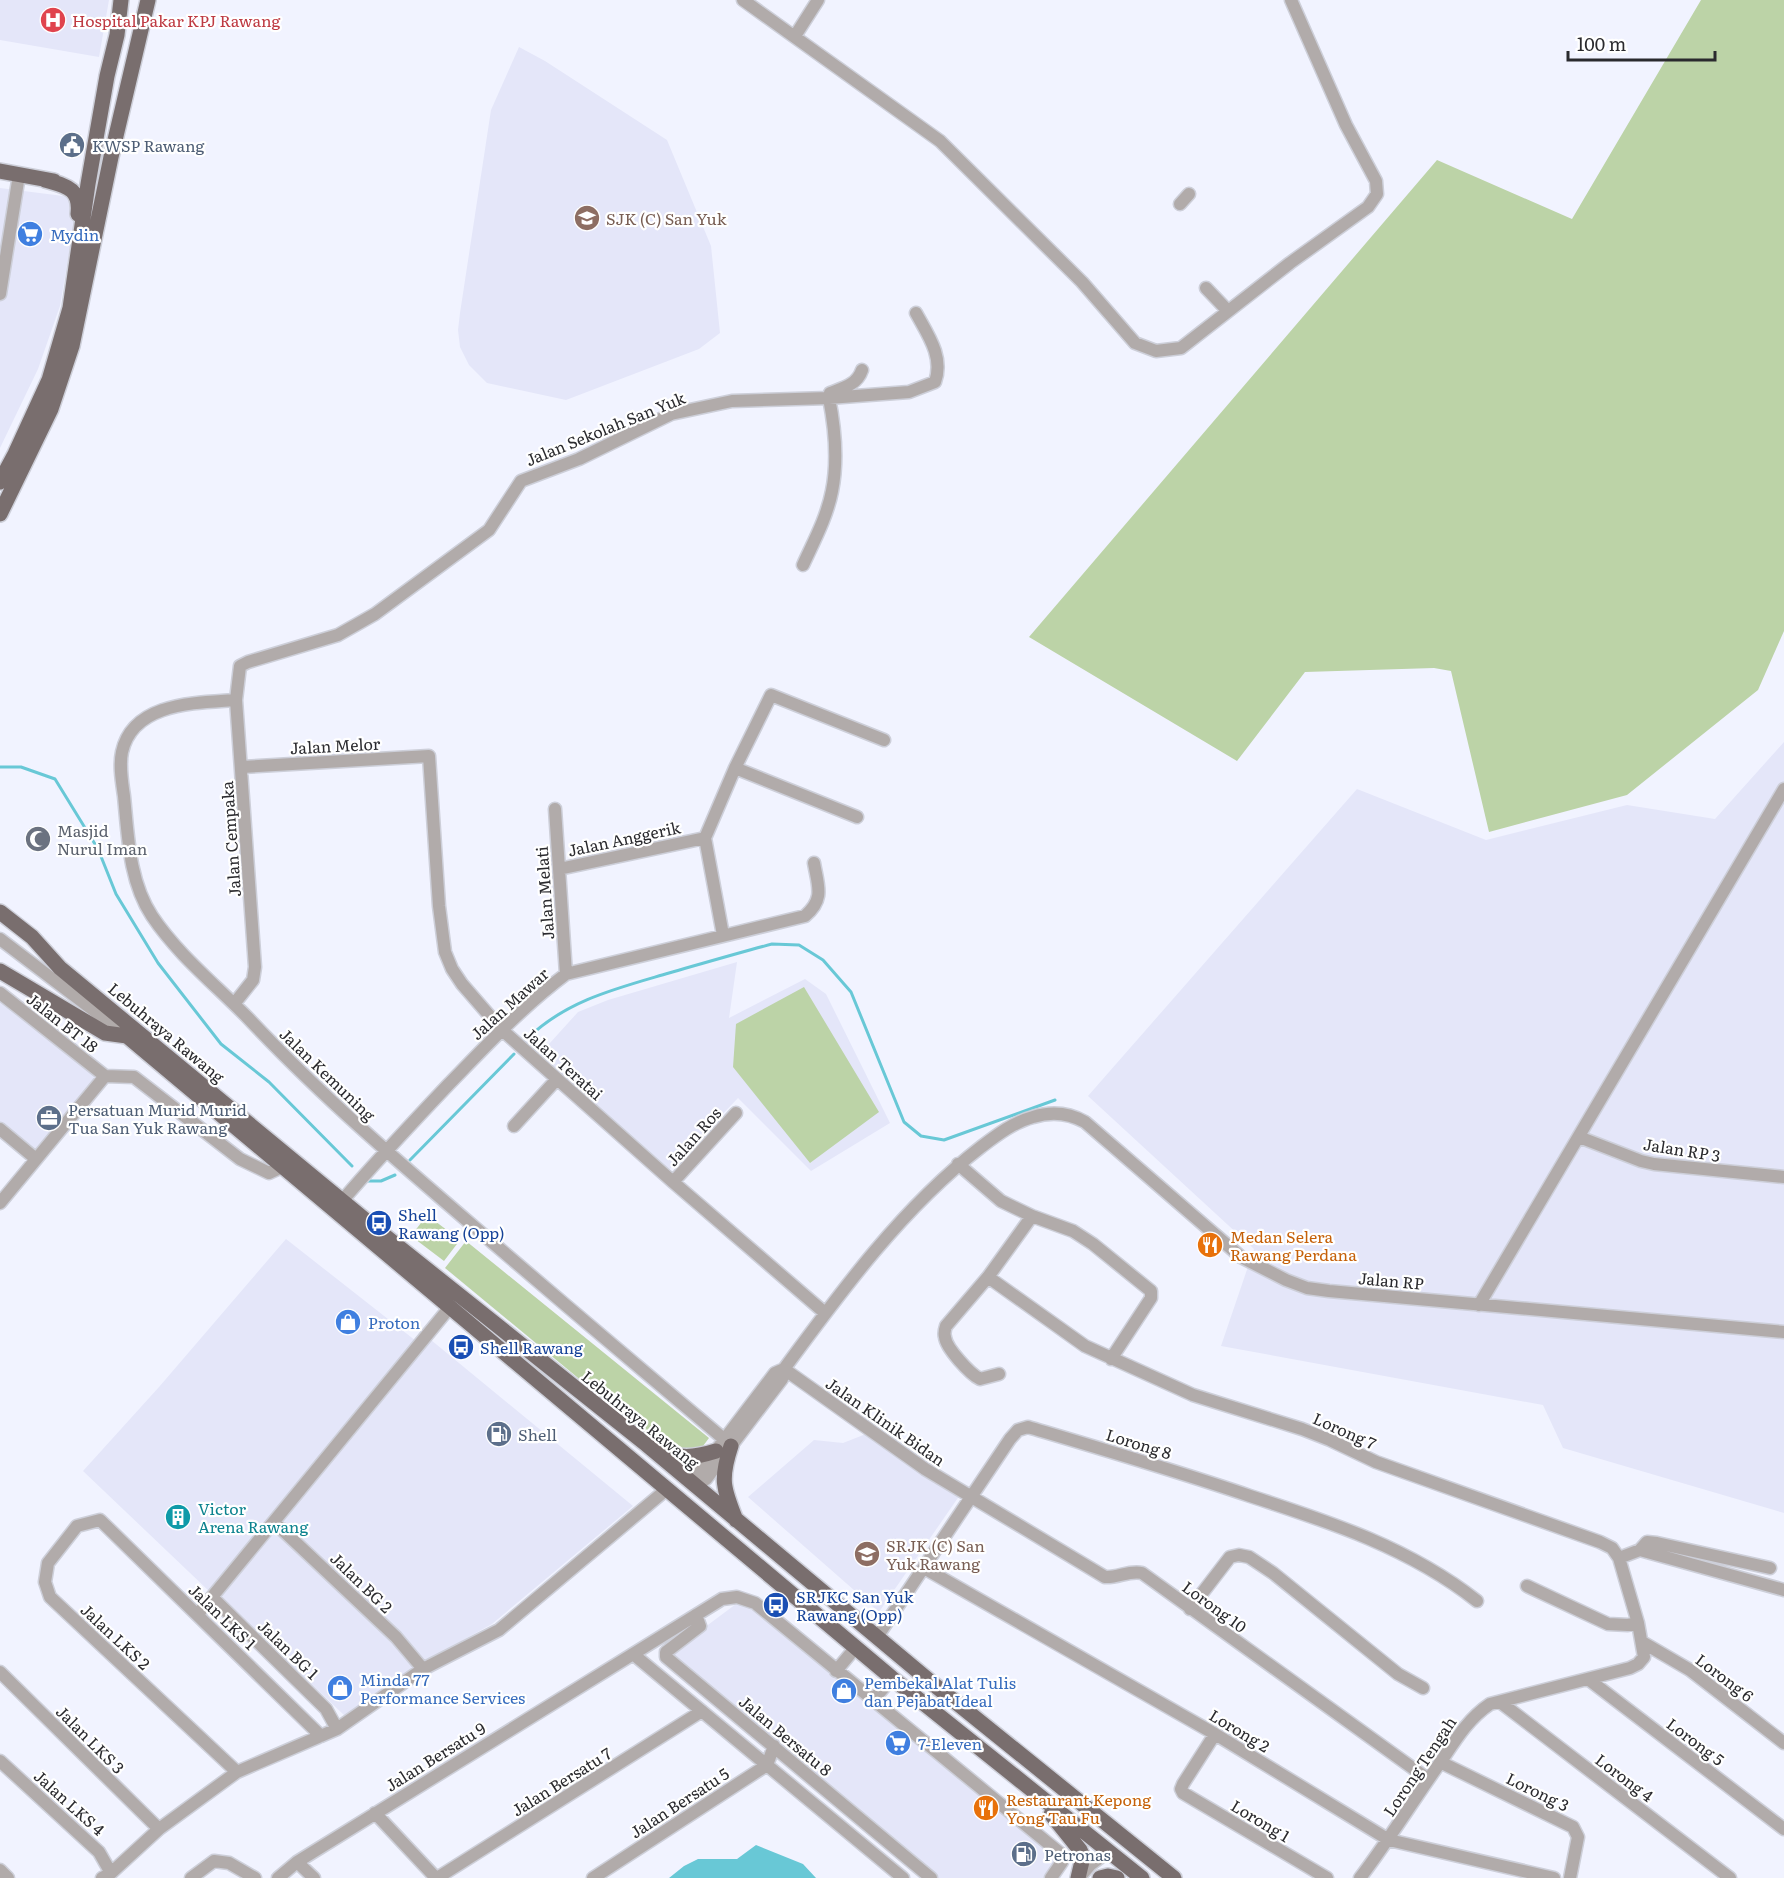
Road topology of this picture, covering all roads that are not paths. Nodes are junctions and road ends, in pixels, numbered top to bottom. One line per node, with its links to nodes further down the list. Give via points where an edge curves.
1 (121, 0): 7 (main road)
2 (127, 0): 7 (main road)
3 (148, 0): 9 (main road)
4 (743, 0): 8 (street)
5 (818, 0): 8 (street)
6 (1290, 0): 18 (street, via 1346,125 1376,181 1377,194 1368,207)
7 (117, 34): 13 (main road)
8 (795, 36): 18 (street, via 940,141 1082,282 1135,343 1156,351 1181,348)
9 (111, 156): 13 (main road, via 98,180); 26 (main road, via 65,370 51,409)
10 (0, 171): 11 (main road)
11 (19, 175): 12 (main road); 17 (street)
12 (45, 180): 13 (main road); 20 (main road, via 69,187 78,201)
13 (88, 184): 20 (main road)
14 (1190, 194): 15 (street)
15 (1180, 204)
16 (1206, 288): 18 (street)
17 (0, 294)
18 (1228, 311)
19 (916, 313): 22 (street, Jalan Sekolah San Yuk, via 934,346 939,371 936,382 909,392)
20 (65, 324): 23 (main road, via 49,380)
21 (862, 370): 22 (street, via 848,387 828,393)
22 (825, 398): 27 (street, via 833,420 832,490 822,525); 28 (street, Jalan Sekolah San Yuk, via 732,401 671,414 579,459 527,478 521,481 489,530 375,614 338,634)
23 (15, 454): 24 (street); 25 (main road)
24 (0, 473)
25 (0, 482)
26 (0, 514)
27 (803, 565)
28 (240, 666): 29 (street, Jalan Cempaka)
29 (236, 700): 32 (street, Jalan Cempaka); 48 (street, Jalan Kemuning, via 166,708 133,729 122,752 130,858 138,887 151,915 172,942)
30 (884, 740): 33 (street, via 771,695)
31 (429, 756): 32 (street, Jalan Melor); 49 (street, Jalan Teratai, via 445,952 462,984)
32 (242, 767): 48 (street, Jalan Cempaka, via 255,967 253,980)
33 (735, 768): 36 (street); 37 (street)
34 (1784, 789): 56 (street)
35 (555, 809): 39 (street, Jalan Melati)
36 (856, 817)
37 (705, 837): 39 (street, Jalan Anggerik); 42 (street, Jalan Anggerik)
38 (814, 863): 42 (street, Jalan Mawar, via 819,896 805,916)
39 (559, 870): 46 (street, Jalan Melati)
40 (0, 912): 44 (main road, via 32,937)
41 (0, 921): 44 (street, Lebuhraya Rawang)
42 (723, 935): 46 (street, Jalan Mawar)
43 (0, 939): 50 (street, Lebuhraya Rawang)
44 (60, 968): 63 (main road, Lebuhraya Rawang)
45 (0, 971): 50 (main road, via 105,1034)
46 (566, 975): 49 (street, Jalan Mawar)
47 (0, 993): 51 (street, Jalan BT 18)
48 (234, 1004): 57 (street, Jalan Kemuning)
49 (501, 1029): 52 (street, Jalan Teratai); 57 (street, Jalan Mawar)
50 (127, 1036): 60 (main road, Lebuhraya Rawang)
51 (105, 1076): 58 (street); 60 (street, via 134,1077 240,1159 269,1173)
52 (557, 1078): 54 (street); 62 (street, Jalan Teratai)
53 (736, 1113): 62 (street, Jalan Ros)
54 (514, 1125)
55 (0, 1129): 58 (street)
56 (1579, 1137): 61 (street, Jalan RP 3, via 1654,1164); 67 (street)
57 (385, 1151): 63 (street, Jalan Mawar); 75 (street, Jalan Kemuning)
58 (36, 1159): 64 (street)
59 (958, 1164): 65 (street, via 1001,1201); 67 (street, Jalan RP, via 997,1135 1033,1116 1071,1114 1241,1257 1277,1276 1307,1288); 69 (street)
60 (282, 1167): 68 (main road, Lebuhraya Rawang)
61 (1784, 1177)
62 (673, 1182): 69 (street, Jalan Teratai)
63 (342, 1200): 74 (main road, Lebuhraya Rawang)
64 (0, 1203)
65 (1032, 1216): 66 (street); 71 (street, via 1093,1244 1151,1292 1151,1298)
66 (988, 1277): 71 (street, Lorong 7, via 1085,1346); 73 (street, via 946,1326 944,1336 973,1376 980,1379)
67 (1479, 1305): 70 (street, Jalan RP)
68 (450, 1307): 76 (main road, Lebuhraya Rawang); 82 (street)
69 (825, 1313): 72 (street)
70 (1784, 1332)
71 (1111, 1359): 85 (street, Lorong 7, via 1193,1395 1302,1429 1376,1462 1600,1542 1612,1548)
72 (784, 1369): 75 (street, via 782,1379); 79 (street, Jalan Klinik Bidan)
73 (999, 1374)
74 (647, 1445): 75 (main road, via 683,1458); 77 (main road, Lebuhraya Rawang)
75 (724, 1446): 77 (street, via 699,1473); 83 (main road, via 723,1488)
76 (654, 1478): 77 (main road); 78 (main road, Lebuhraya Rawang)
77 (694, 1486): 80 (main road, via 688,1495); 83 (main road, Lebuhraya Rawang)
78 (667, 1489): 80 (main road, Lebuhraya Rawang); 100 (street, via 499,1630)
79 (971, 1498): 86 (street, Lorong 8); 91 (street, Lorong 8, via 1010,1439 1018,1430 1028,1427 1332,1523 1393,1548); 92 (street, Lorong 10, via 1105,1577 1142,1573)
80 (695, 1512): 98 (main road, Lebuhraya Rawang)
81 (100, 1520): 93 (street, Jalan LKS 1); 117 (street, Jalan LKS 2, via 77,1526 48,1563 45,1582 50,1597)
82 (274, 1522): 90 (street); 100 (street, Jalan BG 2, via 396,1637)
83 (736, 1522): 96 (main road, Lebuhraya Rawang)
84 (1640, 1550): 85 (street); 87 (street, via 1647,1542 1657,1543); 89 (street)
85 (1619, 1558): 95 (street)
86 (924, 1568): 96 (street, Lorong 8); 110 (street, Lorong 2)
87 (1770, 1568)
88 (1527, 1586): 95 (street, via 1608,1624)
89 (1784, 1590)
90 (212, 1597): 93 (street); 109 (street, Jalan BG 1, via 326,1709)
91 (1476, 1601)
92 (1190, 1609): 105 (street, via 1230,1557 1249,1557 1398,1674); 118 (street, Lorong 10)
93 (198, 1614): 111 (street, Jalan LKS 1)
94 (696, 1615): 99 (street, Jalan Bersatu 9); 101 (street, Jalan Bersatu 9, via 722,1599 738,1596 755,1604); 113 (street, Jalan Bersatu 8, via 700,1626 666,1652 666,1657)
95 (1638, 1623): 97 (street)
96 (877, 1637): 121 (main road, Lebuhraya Rawang)
97 (1642, 1642): 104 (street, Lorong Tengah, via 1644,1657 1638,1664); 112 (street, Lorong 6, via 1690,1670)
98 (856, 1647): 101 (street); 103 (main road, Lebuhraya Rawang)
99 (633, 1654): 108 (street); 120 (street, Jalan Bersatu 9)
100 (423, 1669): 109 (street)
101 (836, 1671): 106 (street)
102 (0, 1672): 122 (street, Jalan LKS 3)
103 (892, 1678): 106 (street); 119 (main road, Lebuhraya Rawang)
104 (1588, 1679): 107 (street, Lorong Tengah); 123 (street, Lorong 5)
105 (1423, 1688)
106 (873, 1700): 139 (street, via 1060,1853 1062,1862)
107 (1500, 1702): 115 (street, Lorong Tengah, via 1490,1704 1470,1720); 150 (street, Lorong 4)
108 (702, 1711): 116 (street); 135 (street, Jalan Bersatu 7)
109 (337, 1729): 111 (street)
110 (1215, 1734): 124 (street, Lorong 2); 146 (street, Lorong 1, via 1181,1789 1183,1793)
111 (321, 1736): 117 (street)
112 (1784, 1743)
113 (774, 1746): 116 (street); 138 (street, Jalan Bersatu 8)
114 (0, 1761): 129 (street, Jalan LKS 4, via 99,1852)
115 (1440, 1762): 118 (street, Lorong Tengah); 149 (street, Lorong 3, via 1573,1827 1578,1838)
116 (767, 1765): 136 (street, Jalan Bersatu 5); 137 (street)
117 (237, 1772): 122 (street)
118 (1428, 1779): 124 (street, Lorong Tengah)
119 (1034, 1793): 125 (main road, Lebuhraya Rawang); 140 (main road, via 1080,1850 1083,1857)
120 (375, 1813): 127 (street, Jalan Bersatu 9); 135 (street)
121 (1096, 1815): 125 (main road, via 1109,1842); 126 (main road, Lebuhraya Rawang)
122 (159, 1829): 129 (street)
123 (1784, 1829)
124 (1389, 1840): 147 (street, Lorong Tengah); 148 (street, Lorong 2)
125 (1109, 1851): 126 (main road, via 1127,1850); 140 (street); 141 (street); 144 (main road, Lebuhraya Rawang)
126 (1146, 1856): 145 (main road, Lebuhraya Rawang)
127 (297, 1862): 133 (street, Jalan Bersatu 9); 134 (street)
128 (0, 1870): 130 (street)
129 (108, 1876)
130 (8, 1878)
131 (191, 1878): 132 (street, via 214,1861 229,1863)
132 (255, 1878)
133 (278, 1878)
134 (314, 1878)
135 (436, 1878)
136 (592, 1878)
137 (903, 1878)
138 (931, 1878)
139 (1051, 1878)
140 (1078, 1878)
141 (1094, 1878)
142 (1100, 1878): 143 (main road)
143 (1117, 1878)
144 (1142, 1878)
145 (1174, 1878)
146 (1327, 1878)
147 (1360, 1878)
148 (1554, 1878)
149 (1570, 1878)
150 (1730, 1878)

